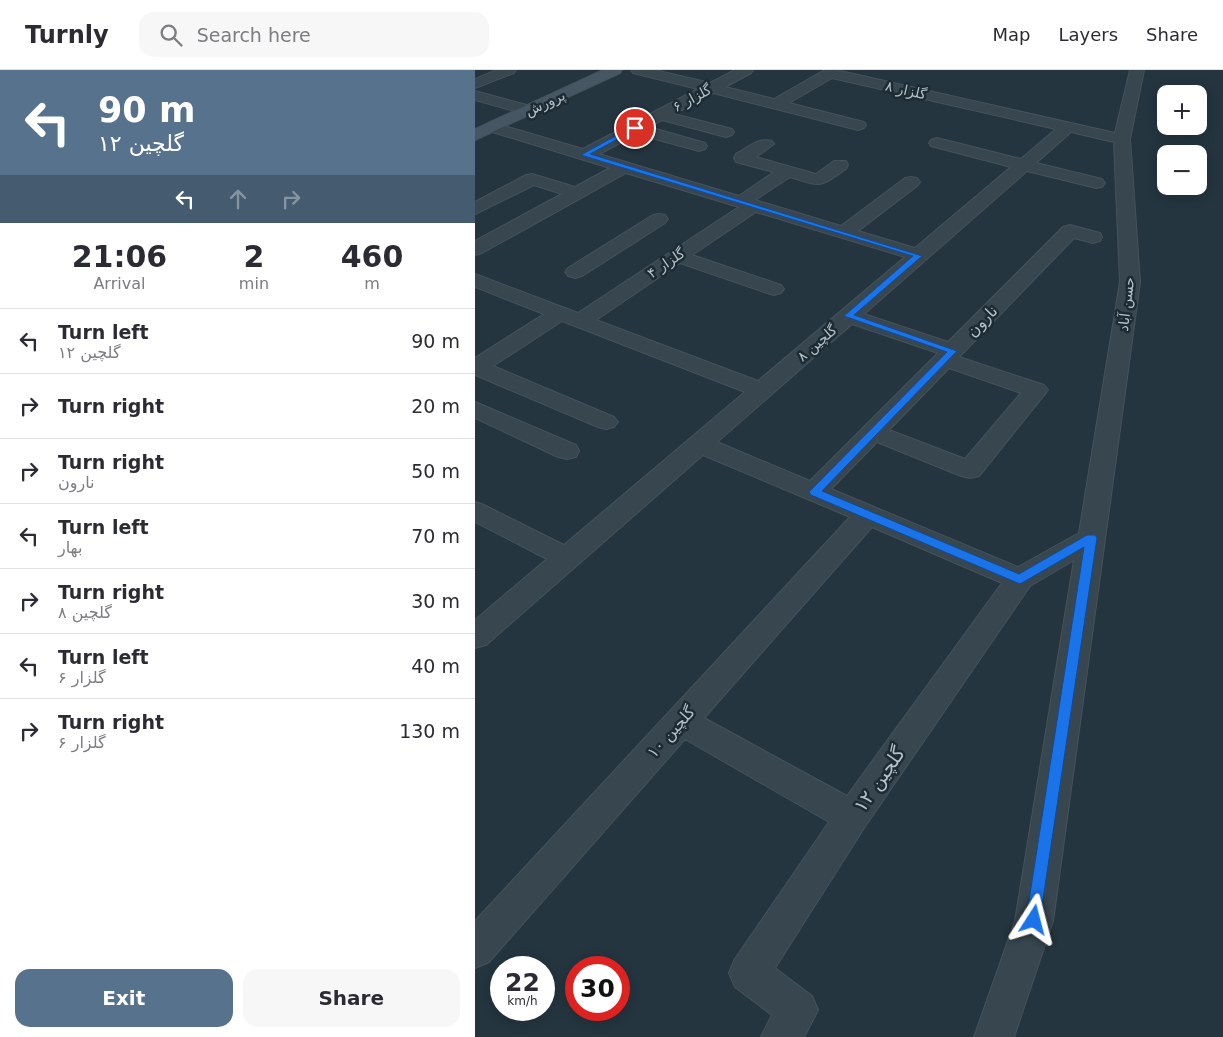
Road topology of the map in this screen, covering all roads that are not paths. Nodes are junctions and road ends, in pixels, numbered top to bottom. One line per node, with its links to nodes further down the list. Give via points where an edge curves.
1 (509, 70): 7 (street)
2 (615, 70): 13 (street, پرورش)
3 (638, 70): 9 (street)
4 (746, 70): 9 (street, گلزار ۶)
5 (1137, 70): 21 (street, حسن آباد)
6 (833, 71): 8 (street, گلزار ۸); 17 (street, گلزار ۸)
7 (475, 84)
8 (808, 86): 10 (street); 12 (street, گلزار ۸)
9 (711, 88): 12 (street); 14 (street, گلزار ۶)
10 (827, 90)
11 (475, 95): 13 (street)
12 (776, 104): 15 (street)
13 (529, 110): 16 (street, پرورش)
14 (661, 114): 18 (street, گلزار ۶); 19 (street)
15 (858, 125)
16 (492, 127): 20 (street, پرورش); 25 (street)
17 (1068, 127): 21 (street, گلزار ۸); 26 (street, گلچین ۸)
18 (635, 128): 24 (street); 25 (street, گلزار ۶)
19 (726, 132)
20 (475, 135)
21 (1122, 139): 60 (street, حسن آباد, via 1130,282)
22 (937, 143): 26 (street)
23 (766, 144): 29 (street, via 742,158)
24 (699, 146)
25 (584, 155): 28 (street)
26 (1024, 164): 31 (street); 41 (street, گلچین ۸)
27 (840, 165): 29 (street, via 818,180)
28 (625, 167): 32 (street); 33 (street)
29 (788, 171): 33 (street, گلزار ۴)
30 (911, 182): 37 (street)
31 (1096, 182)
32 (576, 194): 34 (street, via 532,179); 39 (street)
33 (747, 204): 37 (street); 40 (street, گلزار ۴)
34 (475, 209)
35 (659, 219): 36 (street)
36 (641, 231): 40 (street); 42 (street)
37 (845, 233): 41 (street)
38 (1093, 237): 49 (street, نارون, via 1070,231)
39 (478, 245)
40 (684, 252): 44 (street, گلزار ۴); 46 (street)
41 (918, 256): 47 (street, گلچین ۸)
42 (595, 260): 43 (street); 44 (street)
43 (575, 272)
44 (645, 278): 48 (street, گلزار ۴)
45 (475, 280): 48 (street)
46 (774, 289)
47 (848, 316): 49 (street); 51 (street, گلچین ۸)
48 (570, 317): 50 (street, گلزار ۴); 51 (street)
49 (949, 355): 54 (street, نارون); 54 (street, via 1036,390 970,470)
50 (476, 367): 53 (street)
51 (761, 391): 55 (street, گلچین ۸)
52 (475, 410): 56 (street)
53 (606, 422)
54 (873, 432): 57 (street, نارون)
55 (700, 444): 57 (street); 61 (street, گلچین ۸)
56 (567, 451)
57 (814, 492): 59 (street)
58 (475, 511): 61 (street)
59 (867, 515): 62 (street); 64 (street, گلچین ۱۰)
60 (1091, 538): 62 (street, گلچین ۱۲); 68 (street, حسن آباد, via 1034,920)
61 (567, 558): 63 (street, گلچین ۸)
62 (1020, 579): 65 (street, گلچین ۱۲)
63 (475, 637)
64 (681, 721): 65 (street); 66 (street, گلچین ۱۰)
65 (852, 816): 67 (street, گلچین ۱۲, via 749,973 798,1010)
66 (475, 949)
67 (781, 1037)
68 (994, 1037)

